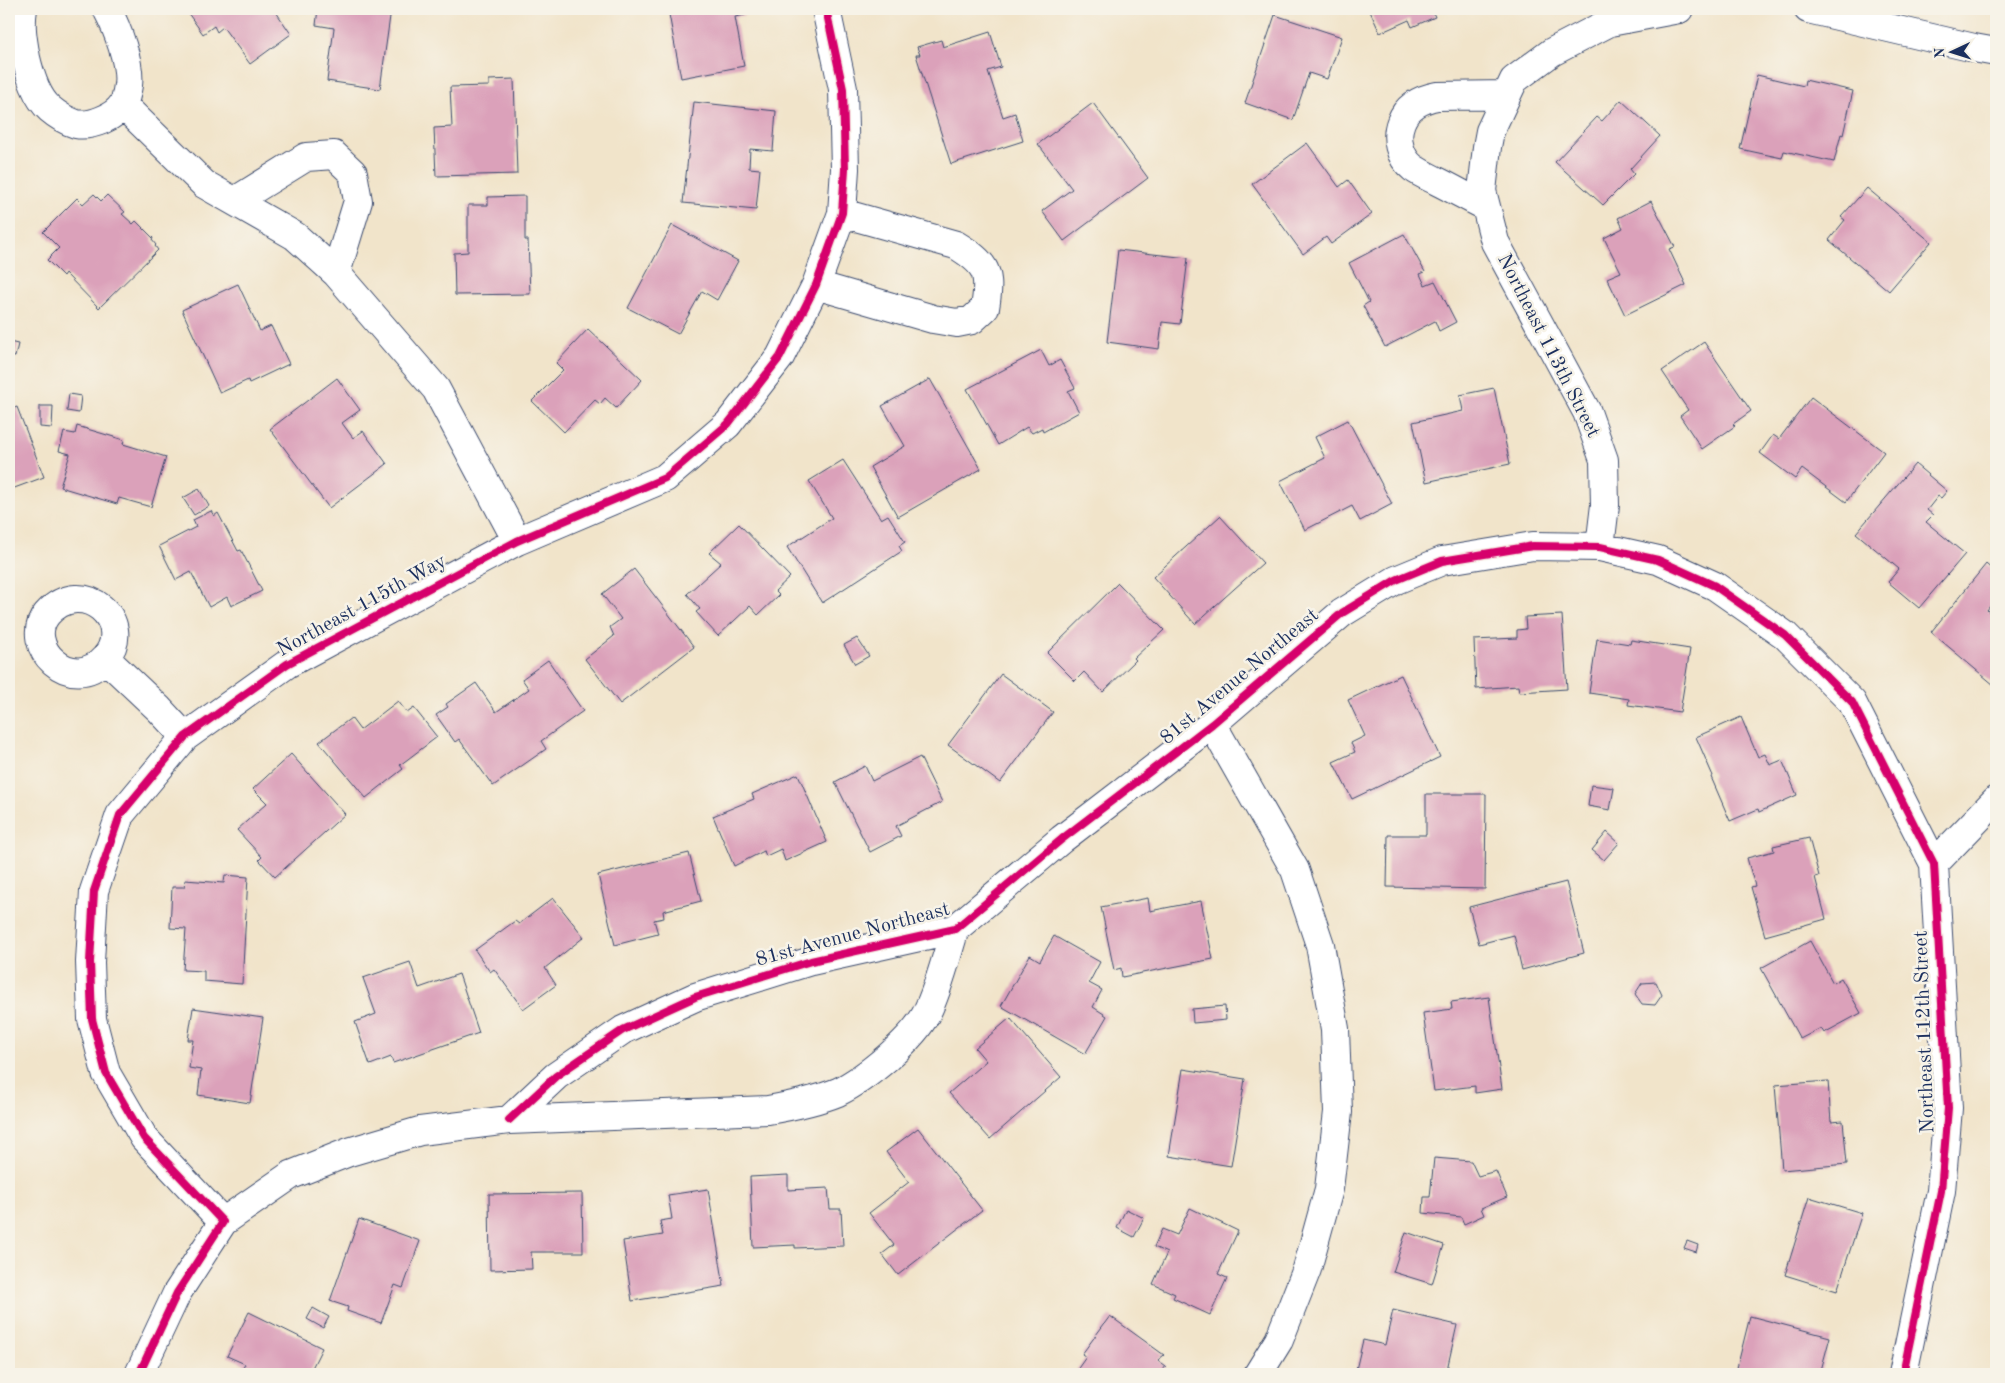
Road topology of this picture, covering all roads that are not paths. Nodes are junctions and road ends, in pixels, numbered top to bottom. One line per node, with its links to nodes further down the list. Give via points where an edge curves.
1 (23, 9): 8 (street, via 22,35 28,66 37,92 49,108 78,124 94,124)
2 (107, 9): 8 (street, via 127,70 128,84)
3 (826, 9): 11 (street, Northeast 115th Way, via 843,89 845,168)
4 (1679, 9): 7 (street, Northeast 113th Street, via 1610,22 1552,52 1514,80)
5 (1808, 9): 6 (street)
6 (1996, 52)
7 (1507, 95): 10 (street, Northeast 113th Street, via 1490,131 1482,191); 10 (street, via 1426,98 1407,111 1398,132 1403,157 1412,168)
8 (122, 105): 9 (street, via 204,184)
9 (235, 201): 12 (street, via 295,236); 12 (street, via 306,157 334,155 353,173 358,201)
10 (1485, 206): 15 (street, Northeast 113th Street, via 1495,242 1587,412 1604,460)
11 (842, 213): 13 (street, Northeast 115th Way); 13 (street, via 956,245 969,253 982,263 986,272 988,292 985,308 972,320 957,323)
12 (336, 273): 14 (street, via 436,389)
13 (816, 285): 14 (street, Northeast 115th Way, via 780,357 728,424 666,478)
14 (517, 541): 18 (street, Northeast 115th Way, via 287,664)
15 (1600, 547): 17 (street, 81st Avenue Northeast, via 1533,546 1442,561 1396,580 1342,613); 20 (street, 81st Avenue Northeast, via 1658,560 1715,586 1785,635 1852,702)
16 (105, 658): 18 (street)
17 (1212, 724): 21 (street, 81st Avenue Northeast, via 1062,838); 25 (street, via 1296,870 1320,945 1335,1029 1338,1112 1329,1189 1307,1269 1278,1340)
18 (185, 737): 23 (street, Northeast 115th Way, via 120,815 94,891 90,962 92,1018 106,1073 144,1138)
19 (1996, 800): 20 (street)
20 (1934, 864): 26 (street, Northeast 112th Street, via 1948,1108 1941,1191)
21 (955, 929): 22 (street, 81st Avenue Northeast, via 811,961 695,997 623,1030 556,1076); 22 (street, 81st Avenue Northeast, via 927,1012 907,1040 874,1069 838,1091 802,1104 768,1110)
22 (509, 1120): 23 (street, 81st Avenue Northeast, via 420,1131 349,1152 292,1175)
23 (223, 1222): 24 (street, via 177,1293)
24 (139, 1374)
25 (1258, 1374)
26 (1903, 1374)

